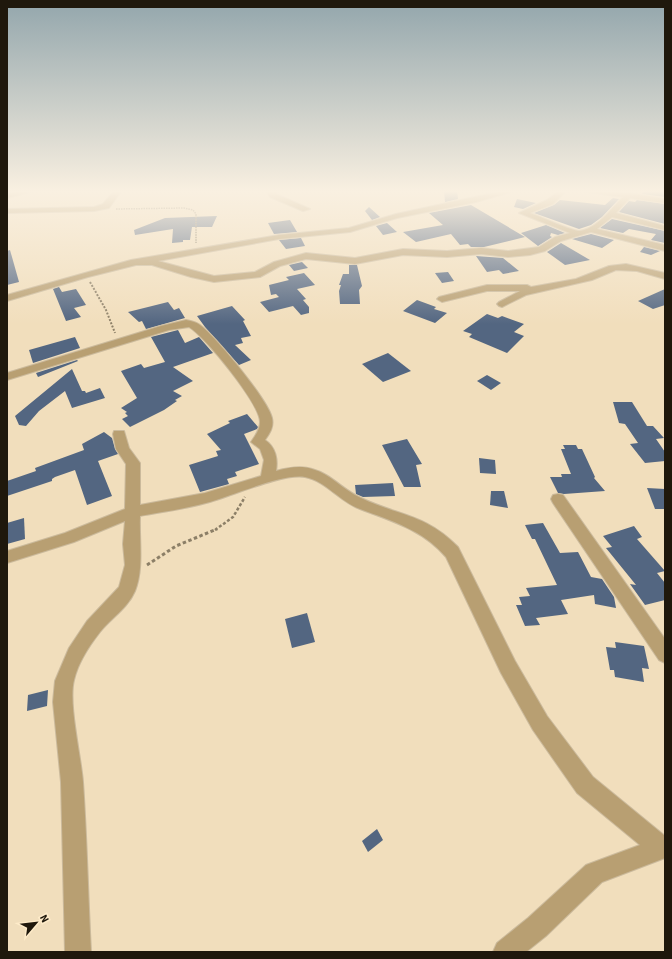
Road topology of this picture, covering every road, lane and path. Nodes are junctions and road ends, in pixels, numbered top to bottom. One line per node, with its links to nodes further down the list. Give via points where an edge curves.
1 (195, 235): 6 (path)
2 (291, 235): 6 (street)
3 (571, 235): 7 (street, via 542,249 508,254 481,251 448,254 403,252 355,261 306,256 277,264 257,275 231,278 203,277 153,262)
4 (611, 235): 5 (street)
5 (665, 248)
6 (195, 251): 7 (street)
7 (131, 263): 8 (street)
8 (85, 275): 11 (street); 14 (path, via 106,310)
9 (665, 276): 10 (street, via 621,267 579,281)
10 (533, 288): 12 (street, via 487,288); 13 (street, via 516,294)
11 (7, 298)
12 (442, 299)
13 (502, 304)
14 (119, 342): 15 (street); 17 (street, via 179,325 196,326 241,378 267,420 258,442 265,446 271,460)
15 (7, 377)
16 (119, 434): 19 (street, via 123,449 133,463)
17 (261, 481): 19 (street, via 205,498); 21 (path, via 223,526 176,546); 23 (street, via 286,473 310,473 330,483 355,502 412,522 441,540 452,552 508,667 540,723 585,785)
18 (558, 500): 22 (street)
19 (132, 512): 20 (street, via 69,538); 21 (street)
20 (7, 557)
21 (131, 574): 24 (street, via 122,597 93,627 75,654 64,681 63,702 72,782)
22 (665, 654)
23 (663, 848): 25 (street, via 594,873 537,927)
24 (78, 952)
25 (506, 952)

